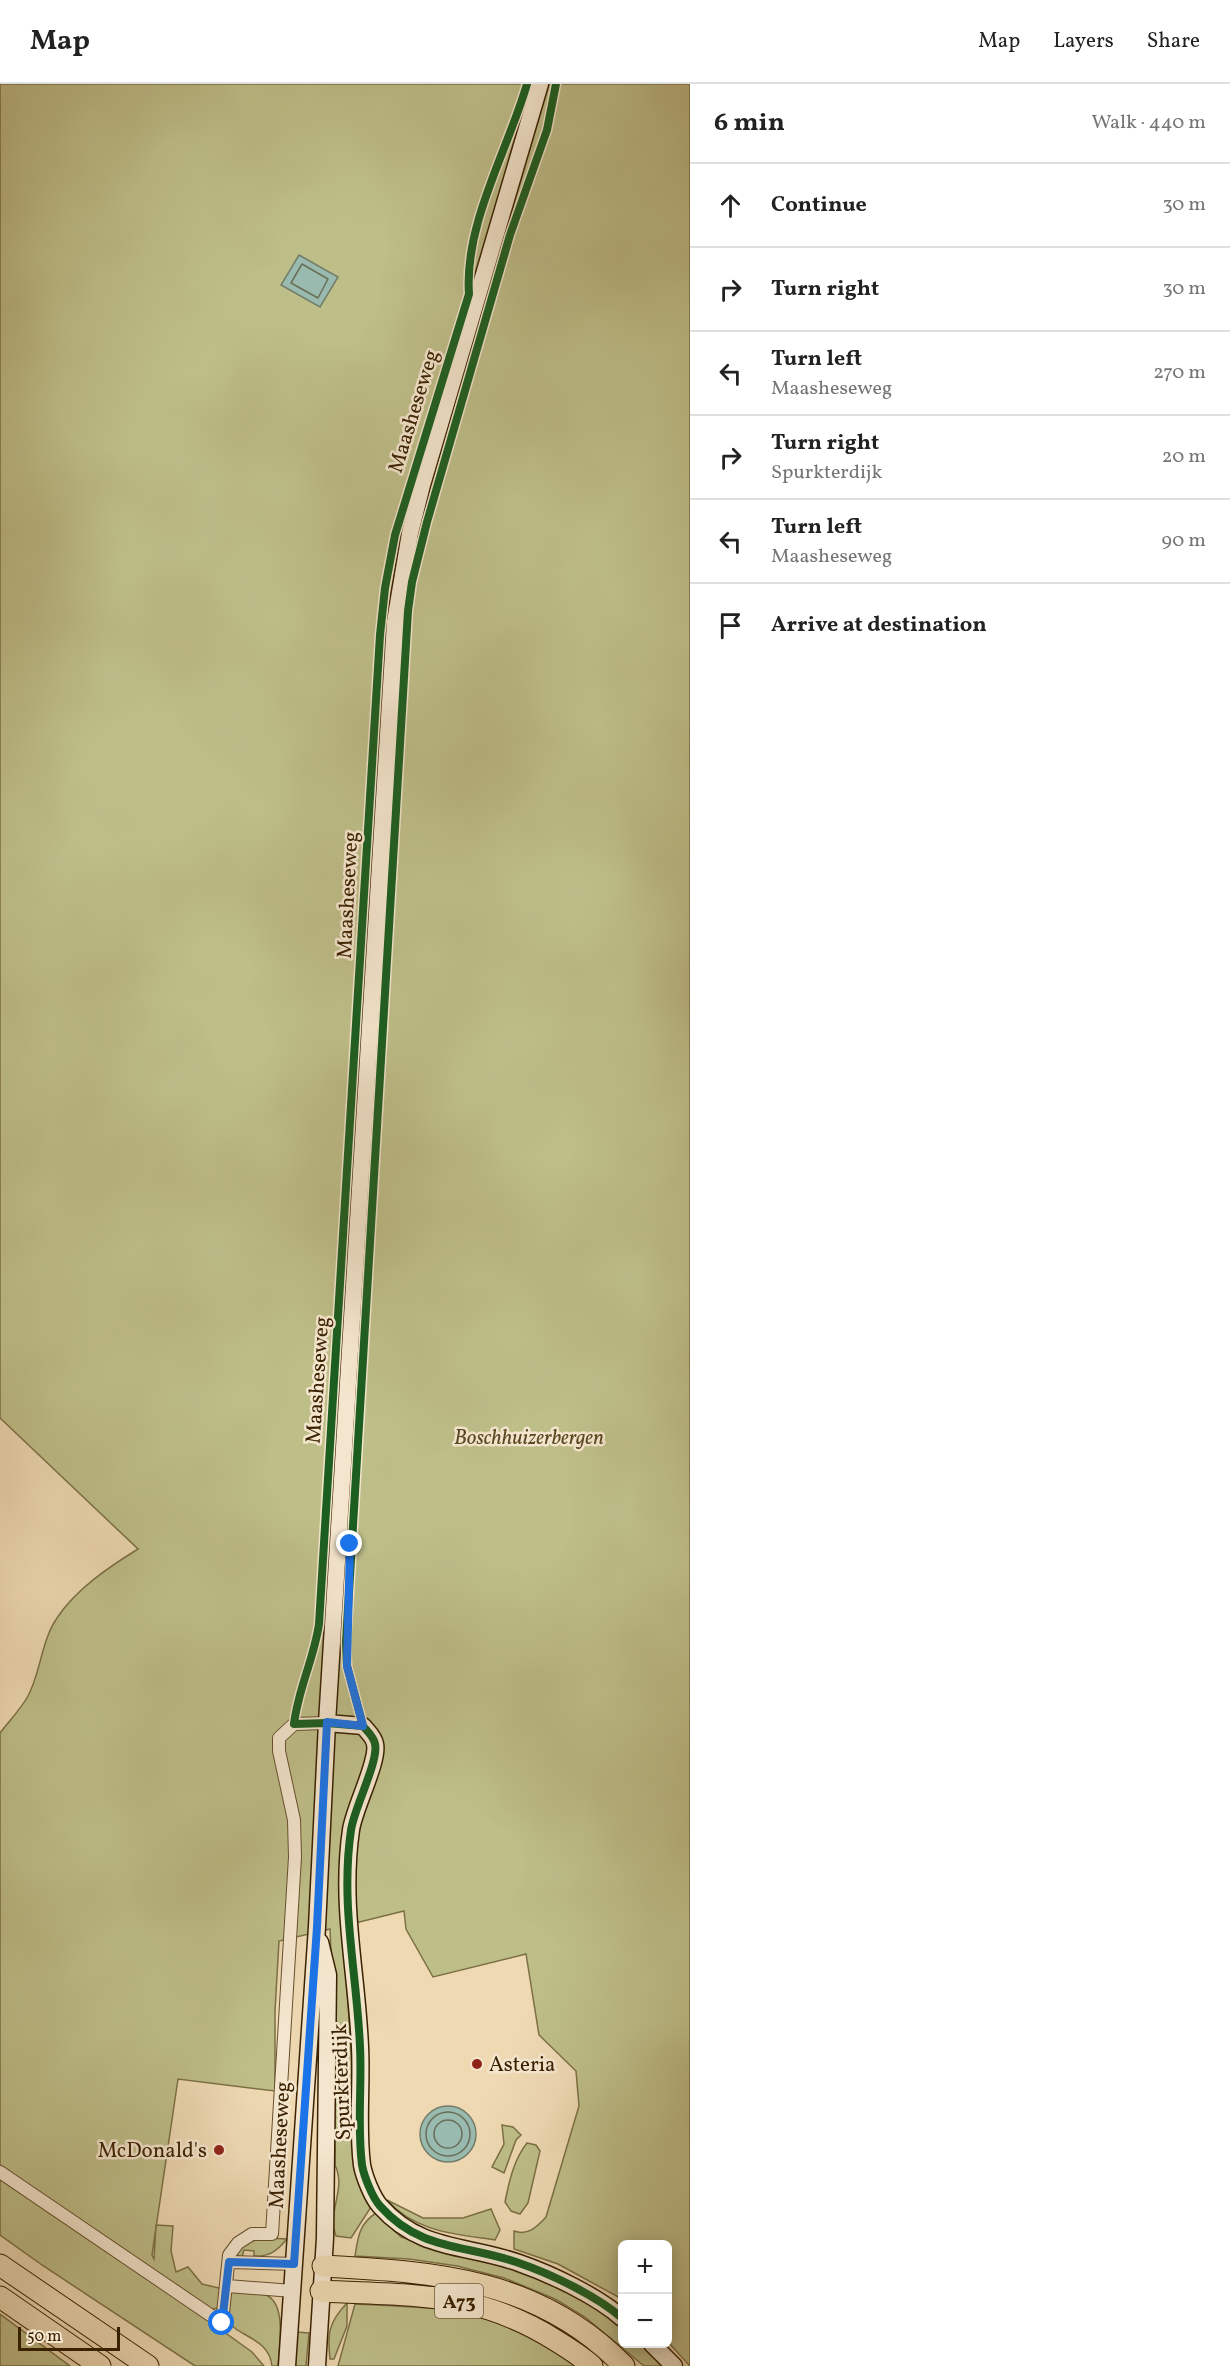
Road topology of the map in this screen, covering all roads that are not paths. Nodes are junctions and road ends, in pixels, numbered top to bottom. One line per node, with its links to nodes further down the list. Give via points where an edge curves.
1 (540, 84): 2 (main road, Maasheseweg, via 422,485 395,622)
2 (327, 1722): 3 (main road, Maasheseweg); 5 (street, via 294,1724 279,1738 294,1820 295,1857 272,2234 252,2234 238,2243); 13 (main road, Spurkterdijk, via 363,1726 375,1744 375,1757 353,1816 347,1856 349,1941 360,2046 362,2167 378,2204 404,2230 430,2241 519,2263 580,2290)
3 (317, 1927): 6 (main road, Maasheseweg); 8 (main road, Maasheseweg, via 328,1975)
4 (0, 2172): 9 (street, via 222,2323)
5 (229, 2262): 6 (street); 9 (street)
6 (294, 2264): 8 (main road); 10 (main road, Maasheseweg)
7 (0, 2265): 16 (highway)
8 (323, 2266): 11 (main road, Maasheseweg); 20 (highway, A73, via 438,2274 502,2290 579,2327)
9 (227, 2286): 10 (street)
10 (293, 2291): 11 (main road); 17 (main road, Maasheseweg)
11 (321, 2291): 18 (main road, Maasheseweg); 19 (highway, A73, via 438,2297 479,2304 529,2325)
12 (0, 2297): 15 (highway)
13 (618, 2315)
14 (657, 2348): 21 (main road)
15 (100, 2366)
16 (148, 2366)
17 (287, 2366)
18 (316, 2366)
19 (592, 2366)
20 (624, 2366)
21 (674, 2366)

